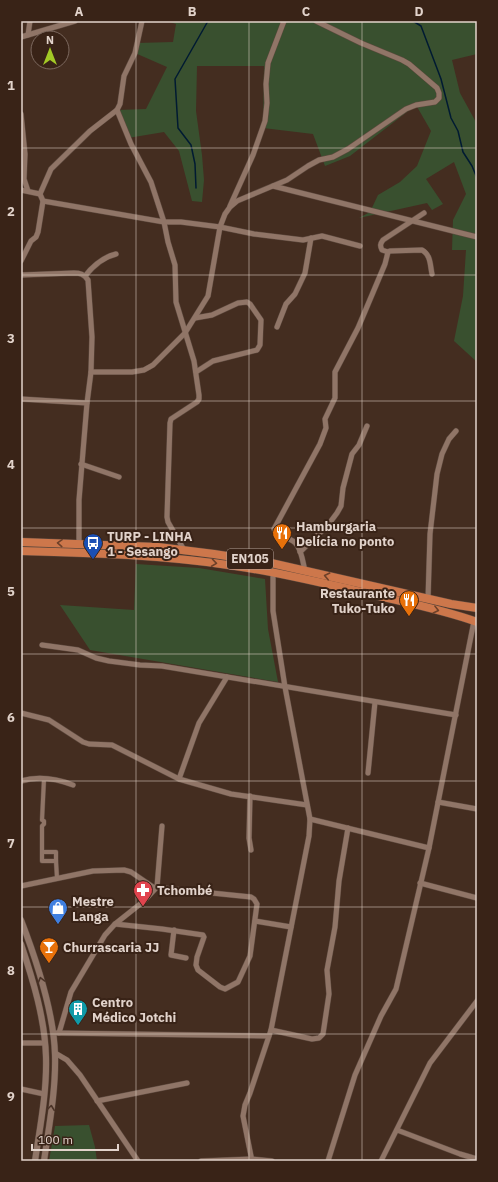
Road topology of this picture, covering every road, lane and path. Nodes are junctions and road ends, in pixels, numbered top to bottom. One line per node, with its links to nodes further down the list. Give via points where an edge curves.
1 (30, 21): 6 (street)
2 (75, 21): 6 (street)
3 (142, 21): 8 (street, via 135,53 124,76)
4 (284, 21): 15 (street, via 268,64 265,121 253,156)
5 (316, 21): 10 (street, via 409,64 437,88 439,98 435,102 406,109 348,150 319,160)
6 (28, 35): 7 (street)
7 (21, 37)
8 (117, 110): 13 (street, via 90,131 51,169); 18 (street, via 151,182)
9 (21, 114): 12 (street, via 25,154 24,179)
10 (273, 186): 15 (street); 17 (street)
11 (21, 190): 12 (street)
12 (28, 191): 13 (street)
13 (40, 194): 14 (street)
14 (43, 201): 18 (street); 25 (street, via 38,232)
15 (230, 206): 19 (street)
16 (424, 213): 17 (street)
17 (412, 221): 20 (street); 23 (street, via 383,240 380,247)
18 (164, 222): 19 (street); 31 (street, via 175,265 176,302)
19 (220, 227): 21 (street, via 303,240); 29 (street, via 210,289)
20 (477, 237)
21 (311, 238): 22 (street, via 322,236); 30 (street, via 305,273 295,294 286,304)
22 (360, 246)
23 (388, 252): 26 (street, via 422,250 429,256); 44 (street, via 358,328 335,372 335,398 325,419 326,428 320,444 274,529 278,535 295,542)
24 (116, 254): 28 (street, via 109,255)
25 (21, 261)
26 (432, 274)
27 (21, 275): 28 (street, via 80,273)
28 (85, 276): 32 (street, via 88,280 92,337)
29 (195, 318): 31 (street); 33 (street, via 212,315 238,303 247,302 259,315 261,324 260,345 257,350 213,361)
30 (277, 327)
31 (185, 333): 32 (street, via 153,365 144,370); 33 (street)
32 (91, 372): 35 (street)
33 (196, 372): 42 (street, via 199,398 171,419 170,423 167,517)
34 (21, 399): 35 (street)
35 (87, 403): 38 (street)
36 (367, 426): 44 (street, via 360,445 352,454 337,513)
37 (456, 431): 47 (street, via 442,454 437,474 430,534)
38 (81, 464): 39 (street); 41 (street)
39 (120, 477)
40 (21, 542): 41 (main road, EN105, one-way to 40)
41 (79, 544): 42 (main road, EN105)
42 (184, 550): 45 (main road, EN105)
43 (21, 551): 46 (main road, EN105, one-way to 46, via 172,558)
44 (300, 552): 45 (street)
45 (305, 571): 47 (main road, EN105, one-way to 45)
46 (273, 572): 49 (main road, EN105, one-way to 49); 52 (street, via 273,611)
47 (428, 599): 48 (main road, EN105)
48 (477, 608)
49 (476, 621): 55 (street)
50 (42, 645): 51 (street, via 78,650 109,661 162,666)
51 (227, 677): 52 (street); 58 (street, via 198,723)
52 (285, 687): 53 (street); 63 (street)
53 (375, 702): 55 (street); 56 (street)
54 (21, 713): 58 (street, via 49,720 83,742 112,745)
55 (456, 715): 62 (street)
56 (368, 773)
57 (44, 779): 59 (street); 60 (street); 70 (street)
58 (179, 779): 61 (street, via 231,794)
59 (21, 781)
60 (73, 785)
61 (250, 796): 63 (street); 69 (street)
62 (438, 802): 64 (street); 68 (street)
63 (307, 804): 65 (street)
64 (477, 809)
65 (310, 820): 67 (street); 80 (street)
66 (162, 826): 75 (street)
67 (348, 828): 68 (street); 85 (street, via 339,881 335,928 326,970 329,994 323,1034 312,1039)
68 (428, 848): 73 (street)
69 (251, 850)
70 (43, 852): 71 (street, via 56,852); 71 (street, via 42,861)
71 (56, 861): 72 (street)
72 (57, 878): 74 (street); 75 (street, via 93,871 124,870)
73 (420, 883): 76 (street); 103 (street, via 396,989 355,1075)
74 (21, 886)
75 (157, 887): 78 (street, via 251,897 257,904); 79 (street, via 144,901)
76 (477, 898)
77 (21, 920): 86 (street, one-way to 77, via 41,977)
78 (255, 921): 80 (street); 81 (street, via 250,956 245,968 236,984 225,989 220,988 198,970 197,957 203,935)
79 (114, 924): 81 (street); 86 (street, via 71,992)
80 (291, 927): 85 (street)
81 (174, 930): 83 (street, via 171,955)
82 (21, 944): 89 (street, via 35,988)
83 (186, 958)
84 (477, 1001): 95 (street, via 430,1063)
85 (271, 1030): 87 (street)
86 (56, 1033): 87 (street); 90 (street)
87 (269, 1036): 97 (street, via 244,1105 243,1116)
88 (21, 1043): 89 (street)
89 (45, 1043): 93 (street)
90 (55, 1053): 94 (street, via 67,1060); 99 (street, one-way to 90, via 53,1094)
91 (187, 1083): 94 (street)
92 (21, 1089): 93 (street)
93 (44, 1094): 98 (street)
94 (97, 1101): 100 (street)
95 (397, 1130): 96 (street); 104 (street)
96 (477, 1159)
97 (252, 1160): 101 (street); 102 (street)
98 (35, 1161)
99 (44, 1161)
100 (138, 1161)
101 (201, 1161)
102 (272, 1161)
103 (328, 1161)
104 (381, 1161)

